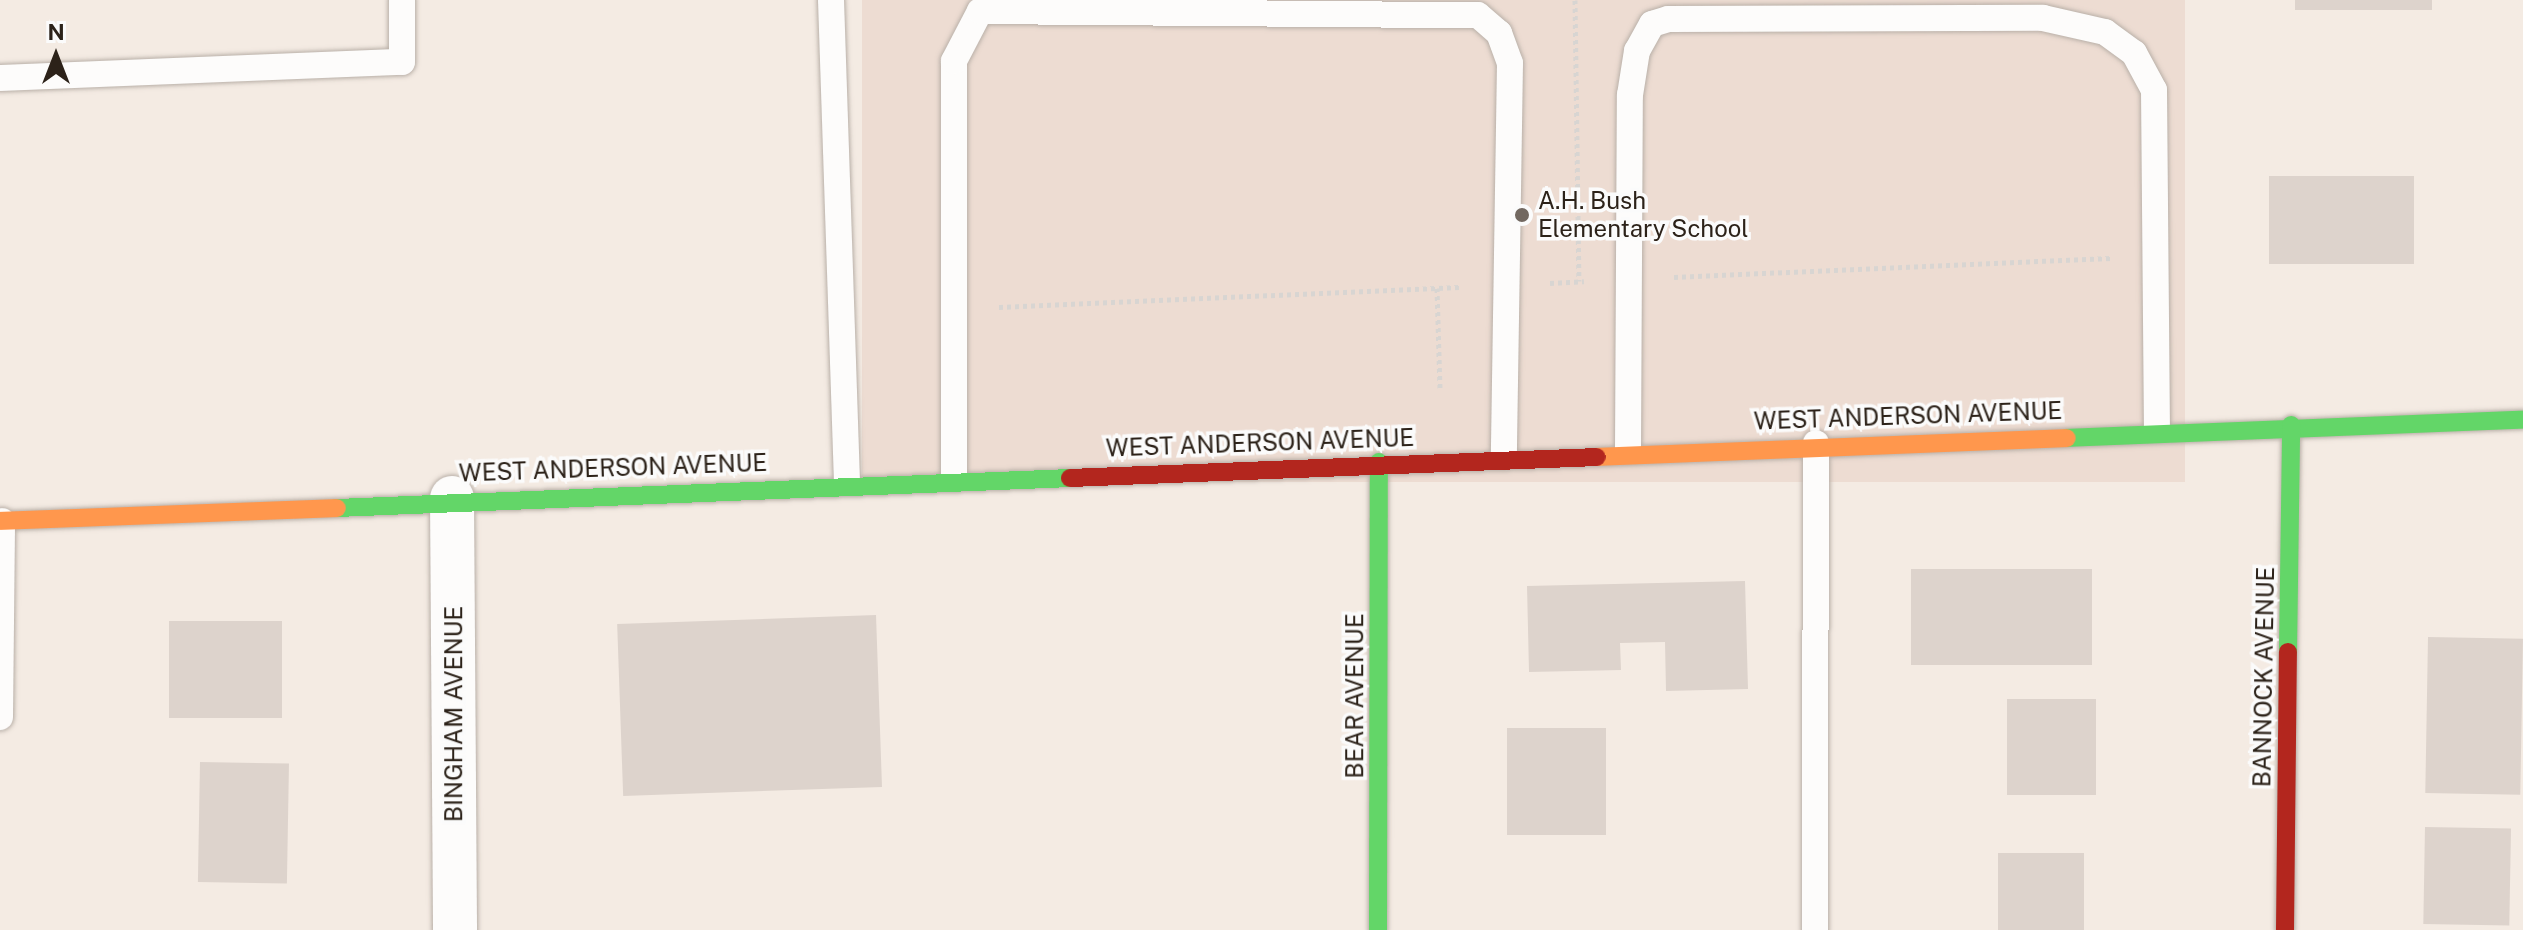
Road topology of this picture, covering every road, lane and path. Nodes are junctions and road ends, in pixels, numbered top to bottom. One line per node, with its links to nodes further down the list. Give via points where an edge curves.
1 (402, 0): 4 (lane, via 402,62)
2 (831, 0): 20 (lane)
3 (1575, 0): 7 (path)
4 (0, 78)
5 (2131, 257): 6 (path)
6 (1629, 279): 7 (path); 14 (lane, via 1630,95 1637,51 1652,24 2043,18 2105,32 2134,53 2154,90); 16 (lane)
7 (1579, 281): 8 (path)
8 (1507, 285): 9 (path); 17 (lane); 19 (lane, via 1510,63 1499,33 1478,15 980,11 954,61)
9 (1437, 288): 10 (path); 11 (path)
10 (998, 307)
11 (1440, 388)
12 (2523, 420): 13 (street, WEST ANDERSON AVENUE)
13 (2291, 425): 14 (street, WEST ANDERSON AVENUE); 27 (street, BANNOCK AVENUE)
14 (2157, 430): 15 (street, WEST ANDERSON AVENUE)
15 (1816, 443): 16 (street, WEST ANDERSON AVENUE); 26 (lane)
16 (1628, 451): 17 (street, WEST ANDERSON AVENUE)
17 (1504, 457): 18 (street, WEST ANDERSON AVENUE)
18 (1379, 462): 19 (street, WEST ANDERSON AVENUE); 25 (street, BEAR AVENUE)
19 (954, 479): 20 (street, WEST ANDERSON AVENUE)
20 (847, 483): 21 (street, WEST ANDERSON AVENUE)
21 (452, 498): 22 (street, WEST ANDERSON AVENUE); 24 (street, BINGHAM AVENUE)
22 (1, 521): 23 (lane)
23 (0, 717)
24 (455, 930)
25 (1378, 930)
26 (1815, 930)
27 (2285, 930)

